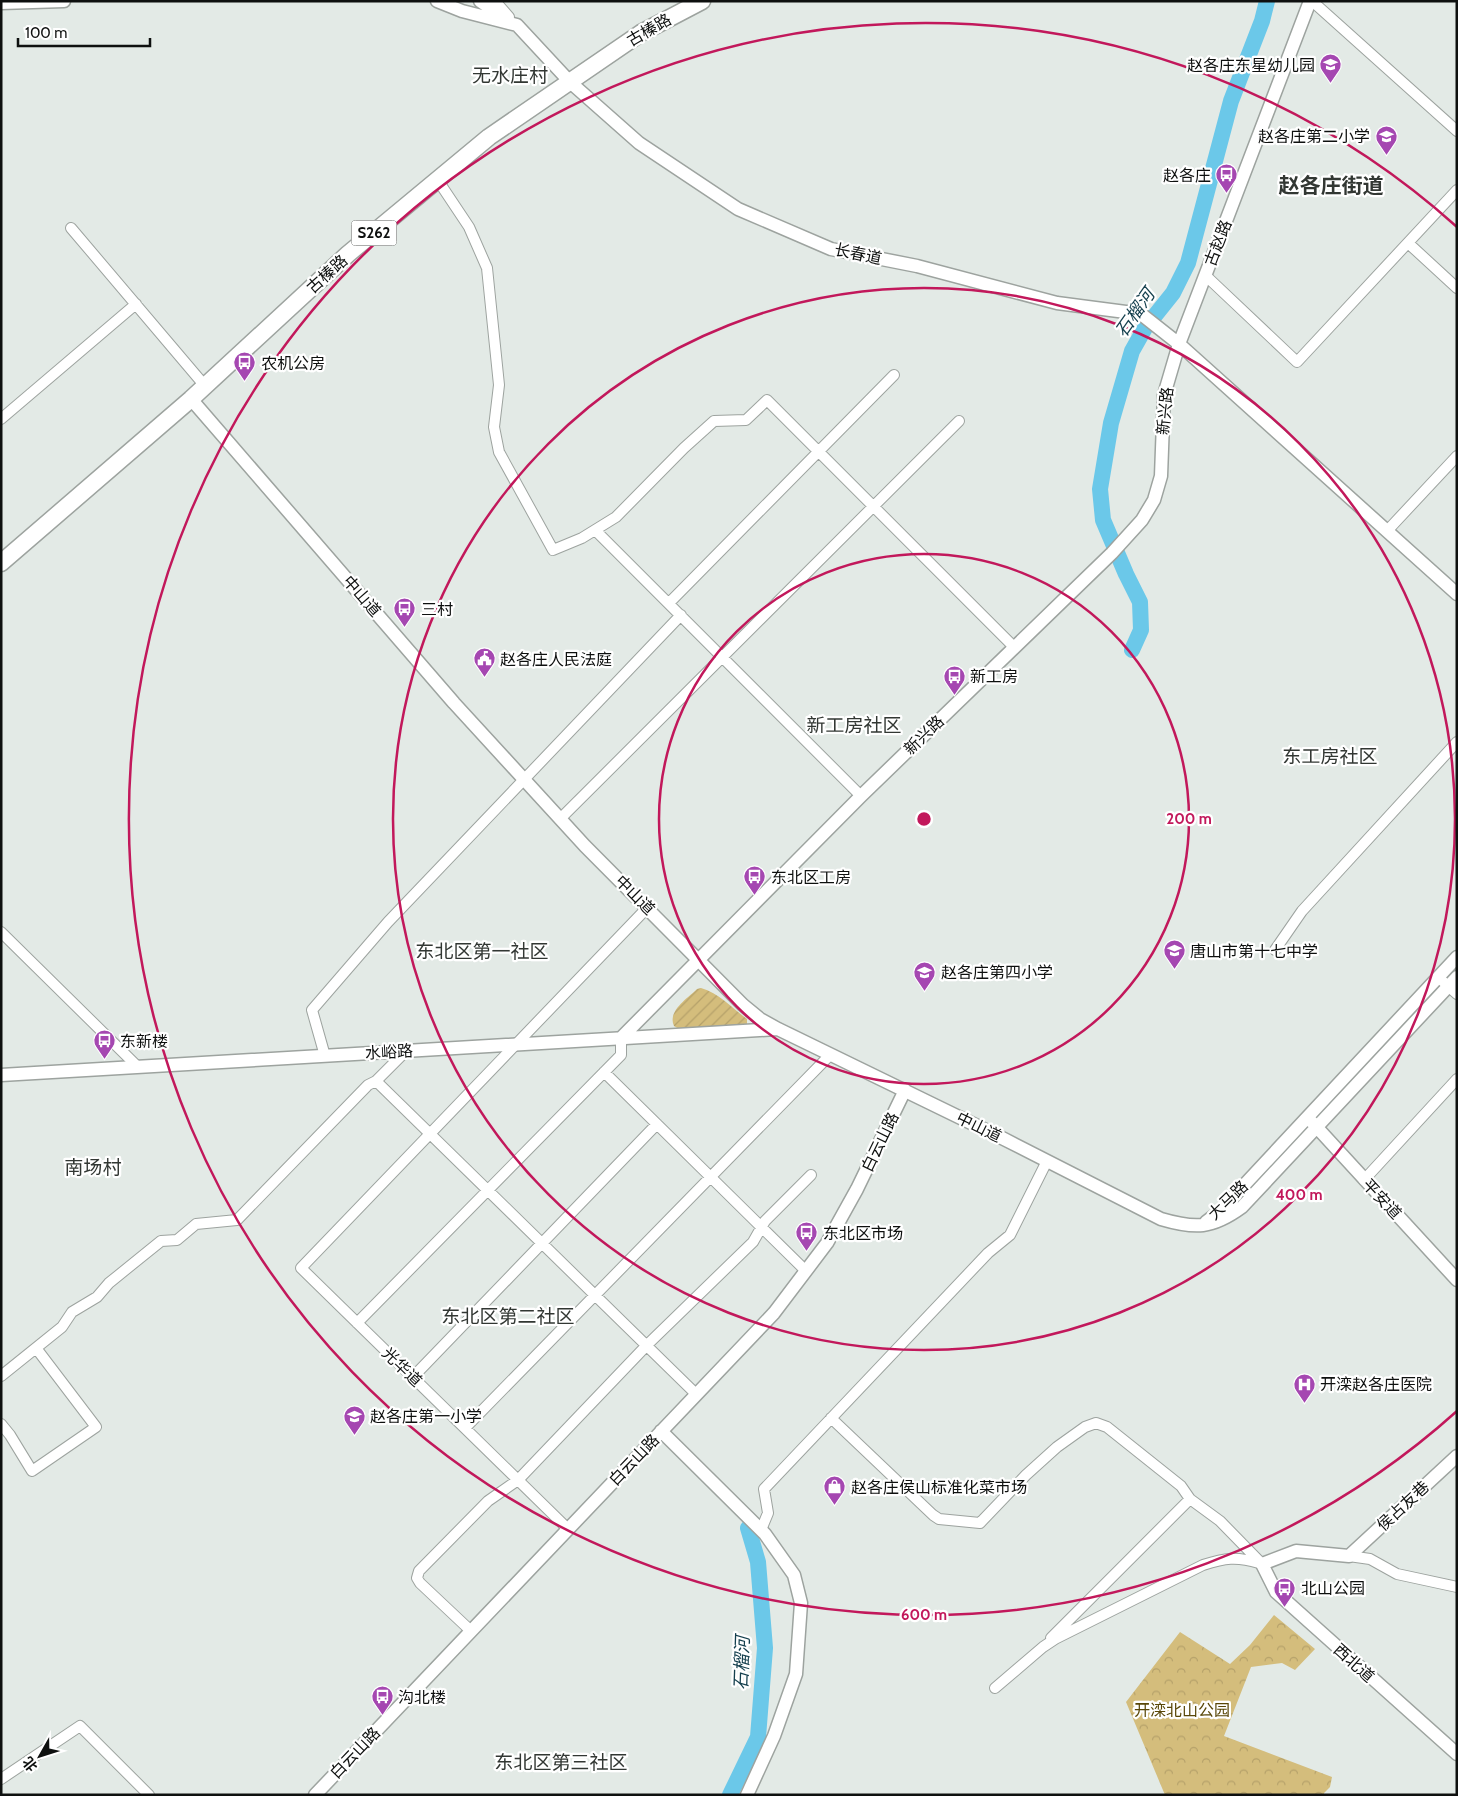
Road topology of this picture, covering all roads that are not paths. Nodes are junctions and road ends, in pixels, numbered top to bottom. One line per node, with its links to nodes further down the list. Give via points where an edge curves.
1 (64, 1): 7 (street)
2 (437, 1): 8 (street)
3 (480, 1): 8 (street, 长春道)
4 (495, 1): 8 (street)
5 (702, 1): 9 (main road, 古榛路 / S262, via 641,33)
6 (1311, 1): 10 (street); 15 (street, 古赵路)
7 (1, 3)
8 (517, 26): 9 (street, 长春道)
9 (570, 82): 11 (main road, 古榛路 / S262, via 489,137); 18 (street, 长春道, via 639,143 738,209 831,249 917,266 1057,303 1140,314)
10 (1457, 131)
11 (438, 179): 20 (main road, 古榛路 / S262, via 348,254); 27 (street, via 469,227 487,268 499,385 494,427 499,452 553,550)
12 (1457, 190): 14 (street)
13 (71, 228): 17 (street)
14 (1408, 243): 15 (street, via 1297,362); 16 (street)
15 (1206, 275): 18 (street, 古赵路)
16 (1457, 288)
17 (136, 304): 20 (street); 22 (street)
18 (1179, 344): 28 (street, 长春道); 33 (street, 新兴路, via 1164,395 1161,476 1154,500 1125,540)
19 (894, 375): 24 (street)
20 (205, 386): 21 (main road, 古榛路 / S262)
21 (191, 399): 29 (main road, 古榛路 / S262); 36 (street, 中山道, via 454,703)
22 (1, 419)
23 (959, 421): 26 (street)
24 (818, 452): 26 (street); 27 (street, via 767,400 746,420 714,421 616,517); 31 (street)
25 (1457, 456): 28 (street)
26 (873, 506): 33 (street); 34 (street)
27 (596, 530): 31 (street)
28 (1387, 531): 30 (street, 长春道)
29 (1, 563)
30 (1457, 594)
31 (669, 603): 32 (street)
32 (681, 615): 34 (street); 36 (street)
33 (1014, 648): 37 (street, 新兴路)
34 (722, 657): 37 (street); 38 (street)
35 (1457, 742): 41 (street, via 1302,911)
36 (524, 779): 38 (street, 中山道); 51 (street, via 388,922 312,1010)
37 (862, 796): 43 (street, 新兴路)
38 (560, 819): 39 (street, 中山道)
39 (647, 908): 43 (street, 中山道); 48 (street)
40 (1, 932): 52 (street)
41 (1275, 950)
42 (1457, 957): 44 (street, 大马路)
43 (698, 959): 46 (street, 中山道, via 743,1005); 47 (street, 新兴路)
44 (1438, 977): 45 (street); 58 (street, 大马路)
45 (1454, 986): 60 (street, 大马路)
46 (778, 1029): 47 (street, 水峪路); 50 (street, 中山道)
47 (621, 1038): 48 (street, 水峪路); 53 (street, via 621,1055)
48 (516, 1044): 49 (street, 水峪路); 61 (street)
49 (406, 1051): 51 (street, 水峪路); 56 (street)
50 (830, 1055): 57 (street, 中山道); 64 (street)
51 (325, 1056): 52 (street, 水峪路)
52 (138, 1066): 54 (street, 水峪路)
53 (604, 1072): 59 (street); 66 (street)
54 (1, 1074)
55 (1457, 1079): 65 (street)
56 (376, 1081): 61 (street); 75 (street, via 368,1085 237,1220 196,1224 177,1240 160,1241 97,1296 72,1312 62,1327)
57 (905, 1090): 62 (street, 中山道); 70 (street, 白云山路, via 857,1189 827,1242)
58 (1308, 1117): 60 (street, 平安道); 67 (street, 大马路, via 1219,1212)
59 (657, 1124): 64 (street); 69 (street)
60 (1316, 1128): 65 (street, 平安道); 67 (street, 大马路, via 1242,1206 1229,1216)
61 (430, 1134): 66 (street); 73 (street, 光华道, via 301,1268)
62 (1048, 1161): 67 (street, 中山道, via 1161,1219 1186,1226); 79 (street, via 1010,1235 988,1253)
63 (811, 1175): 68 (street)
64 (711, 1177): 68 (street); 72 (street)
65 (1364, 1180): 71 (street, 平安道)
66 (488, 1190): 69 (street); 73 (street)
67 (1202, 1225)
68 (762, 1227): 70 (street); 74 (street, via 752,1242)
69 (542, 1243): 72 (street); 77 (street)
70 (806, 1271): 78 (street, 白云山路, via 774,1313)
71 (1456, 1277)
72 (595, 1295): 74 (street); 81 (street)
73 (357, 1323): 77 (street, 光华道)
74 (647, 1345): 78 (street); 84 (street)
75 (36, 1348): 76 (street); 80 (street, via 96,1427 32,1471)
76 (1, 1376)
77 (413, 1377): 81 (street, 光华道)
78 (696, 1394): 82 (street, 白云山路)
79 (831, 1418): 85 (street, via 939,1519 980,1523 1058,1447 1085,1427 1096,1424 1107,1428 1182,1486); 87 (street, via 764,1489 768,1513)
80 (1, 1424)
81 (465, 1428): 84 (street, 光华道)
82 (661, 1431): 86 (street, 白云山路); 87 (street)
83 (1457, 1456): 88 (street, 侯占友巷)
84 (518, 1480): 86 (street, 光华道); 91 (street, via 488,1501 418,1574 420,1583)
85 (1190, 1499): 89 (street, via 1220,1521); 92 (street)
86 (568, 1529): 91 (street, 白云山路)
87 (761, 1530): 98 (street, via 794,1575 801,1604 796,1674 774,1736)
88 (1349, 1556): 89 (street, via 1296,1551); 90 (street, via 1370,1559 1397,1574)
89 (1262, 1564): 92 (street, via 1242,1558 1203,1565); 94 (street, 西北道, via 1276,1592)
90 (1457, 1587)
91 (471, 1631): 97 (street, 白云山路)
92 (1042, 1647): 93 (street)
93 (995, 1688)
94 (1457, 1754)
95 (1, 1779): 96 (street, via 80,1726)
96 (149, 1795)
97 (315, 1795)
98 (747, 1795)

